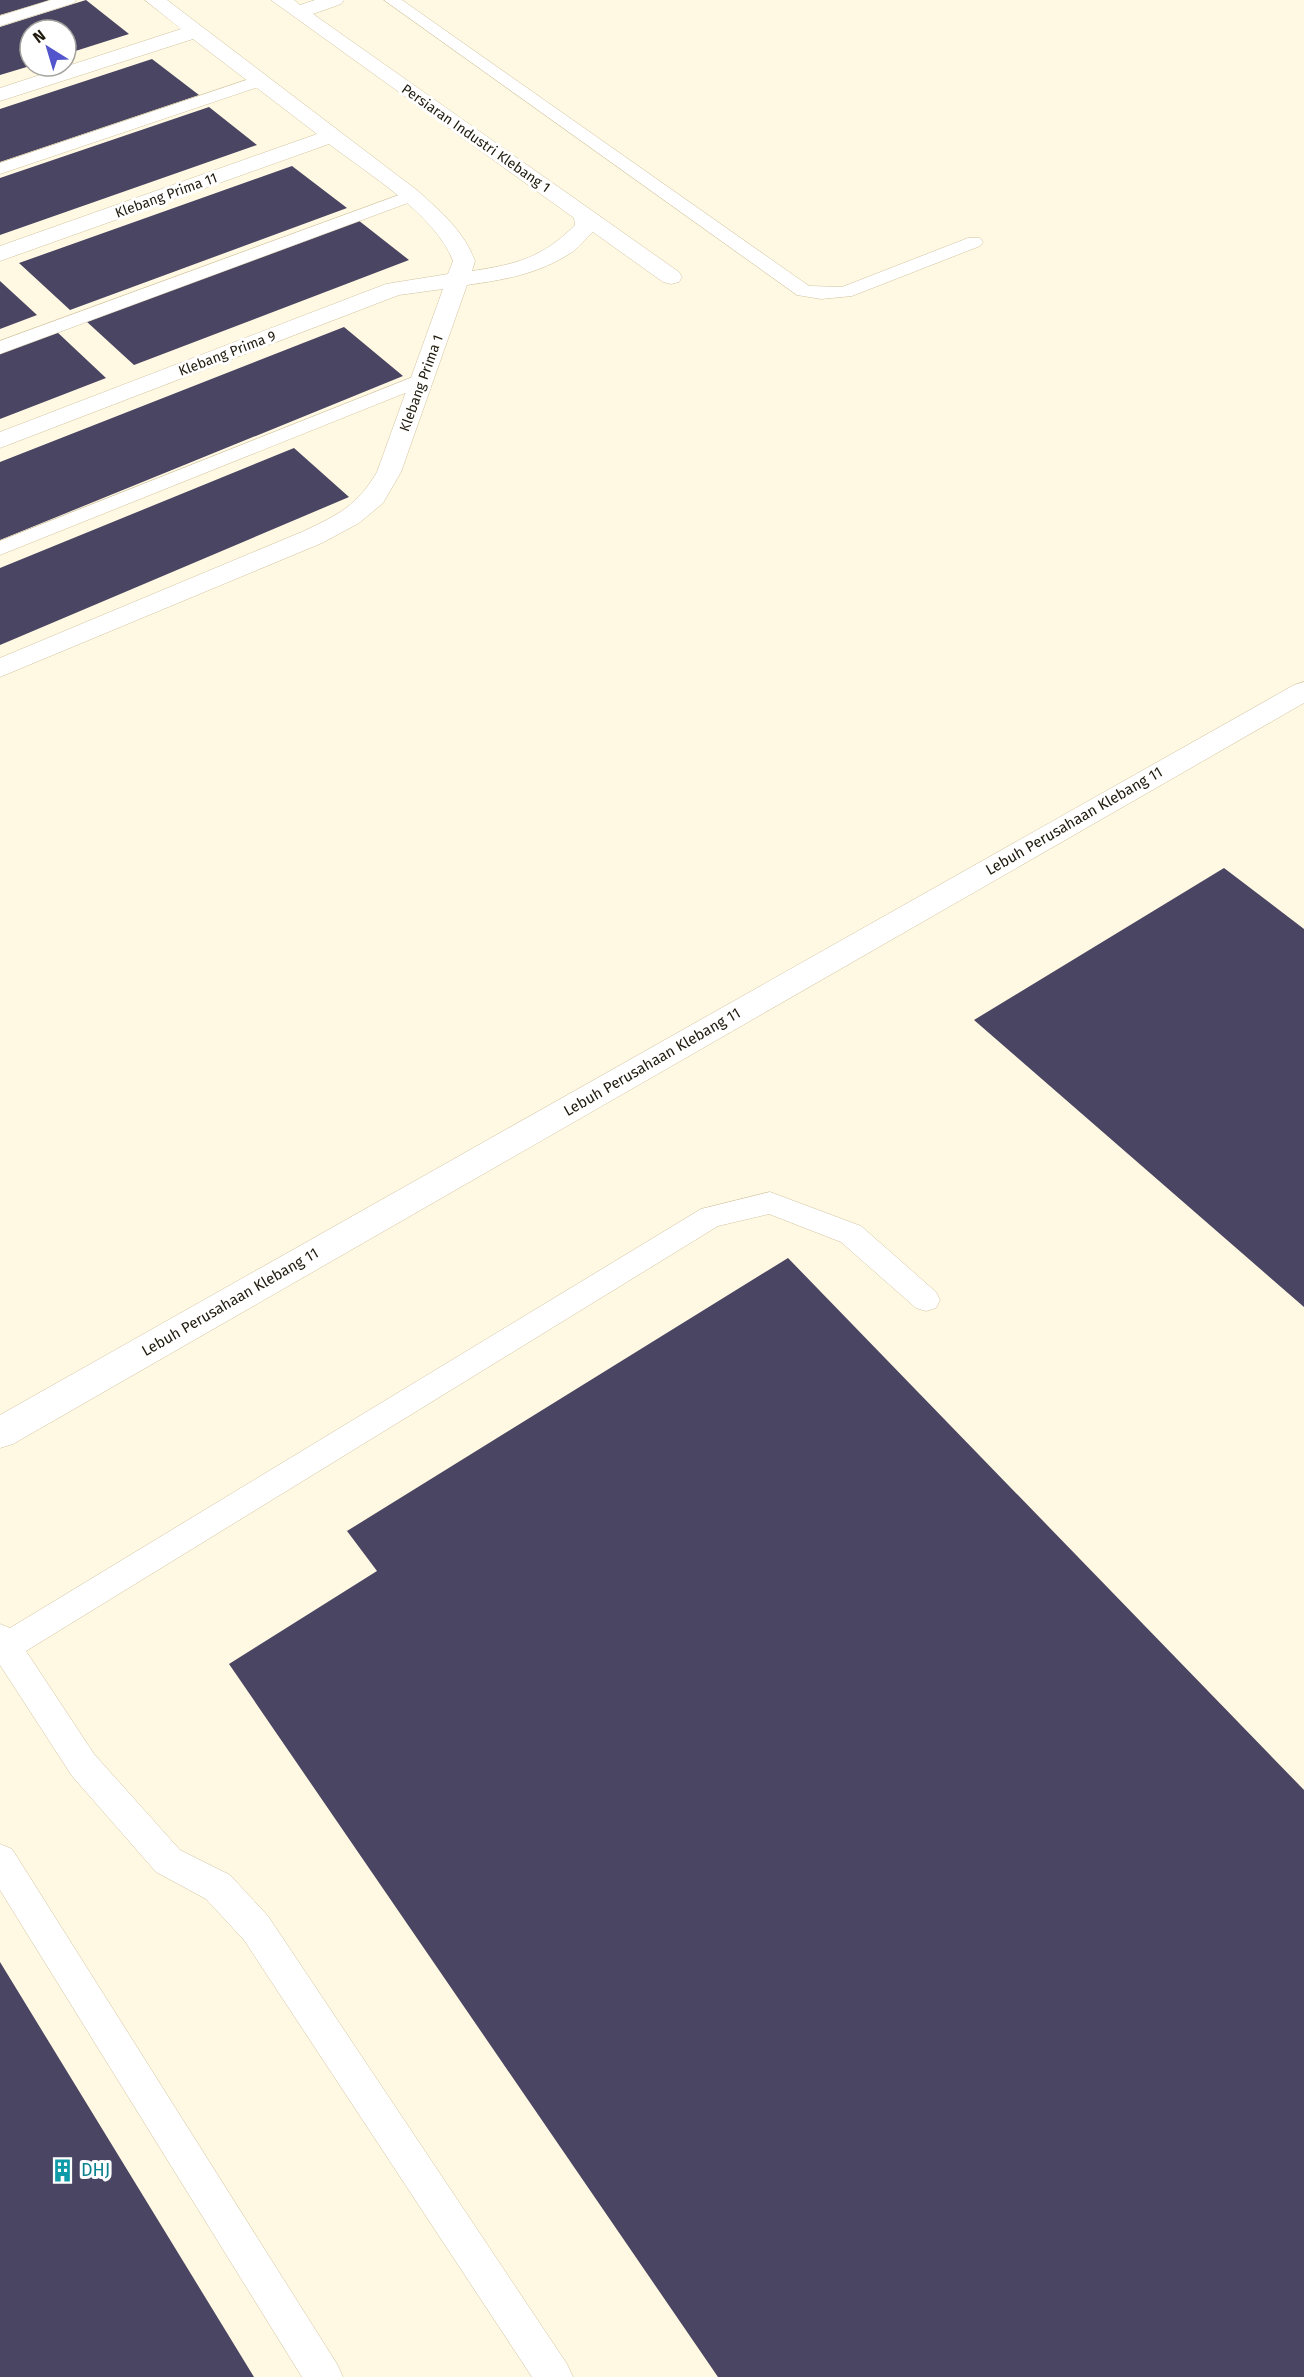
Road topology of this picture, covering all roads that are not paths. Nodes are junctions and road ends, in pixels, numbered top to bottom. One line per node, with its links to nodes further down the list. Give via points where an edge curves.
1 (68, 0): 6 (lane)
2 (155, 0): 7 (street, Klebang Prima 1)
3 (334, 0): 5 (street)
4 (392, 0): 14 (lane, via 804,291 845,292)
5 (289, 6): 13 (street, Persiaran Industri Klebang 1)
6 (0, 21)
7 (196, 31): 8 (street, Klebang Prima 1); 9 (street)
8 (261, 80): 10 (street, Klebang Prima 1); 11 (lane)
9 (0, 95)
10 (332, 136): 12 (street, Klebang Prima 1); 15 (street, Klebang Prima 11)
11 (0, 169)
12 (410, 196): 17 (street, Klebang Prima 1, via 460,247 464,261); 18 (lane)
13 (584, 215): 16 (street, Persiaran Industri Klebang 1); 17 (street, Klebang Prima 9, via 586,226 548,258 509,272)
14 (974, 242)
15 (0, 254)
16 (671, 277)
17 (458, 280): 19 (street, Klebang Prima 1); 20 (street, Klebang Prima 9, via 394,289)
18 (0, 348)
19 (423, 379): 21 (lane); 22 (street, Klebang Prima 1, via 389,472 374,498 350,518)
20 (0, 441)
21 (0, 549)
22 (0, 668)
23 (1304, 691): 25 (street, Lebuh Perusahaan Klebang 11)
24 (926, 1300): 26 (lane, via 851,1234 770,1203 711,1217)
25 (0, 1433)
26 (3, 1642): 29 (lane, via 83,1765 168,1862 218,1887 256,1928)
27 (0, 1860): 28 (lane)
28 (324, 2377)
29 (554, 2377)

